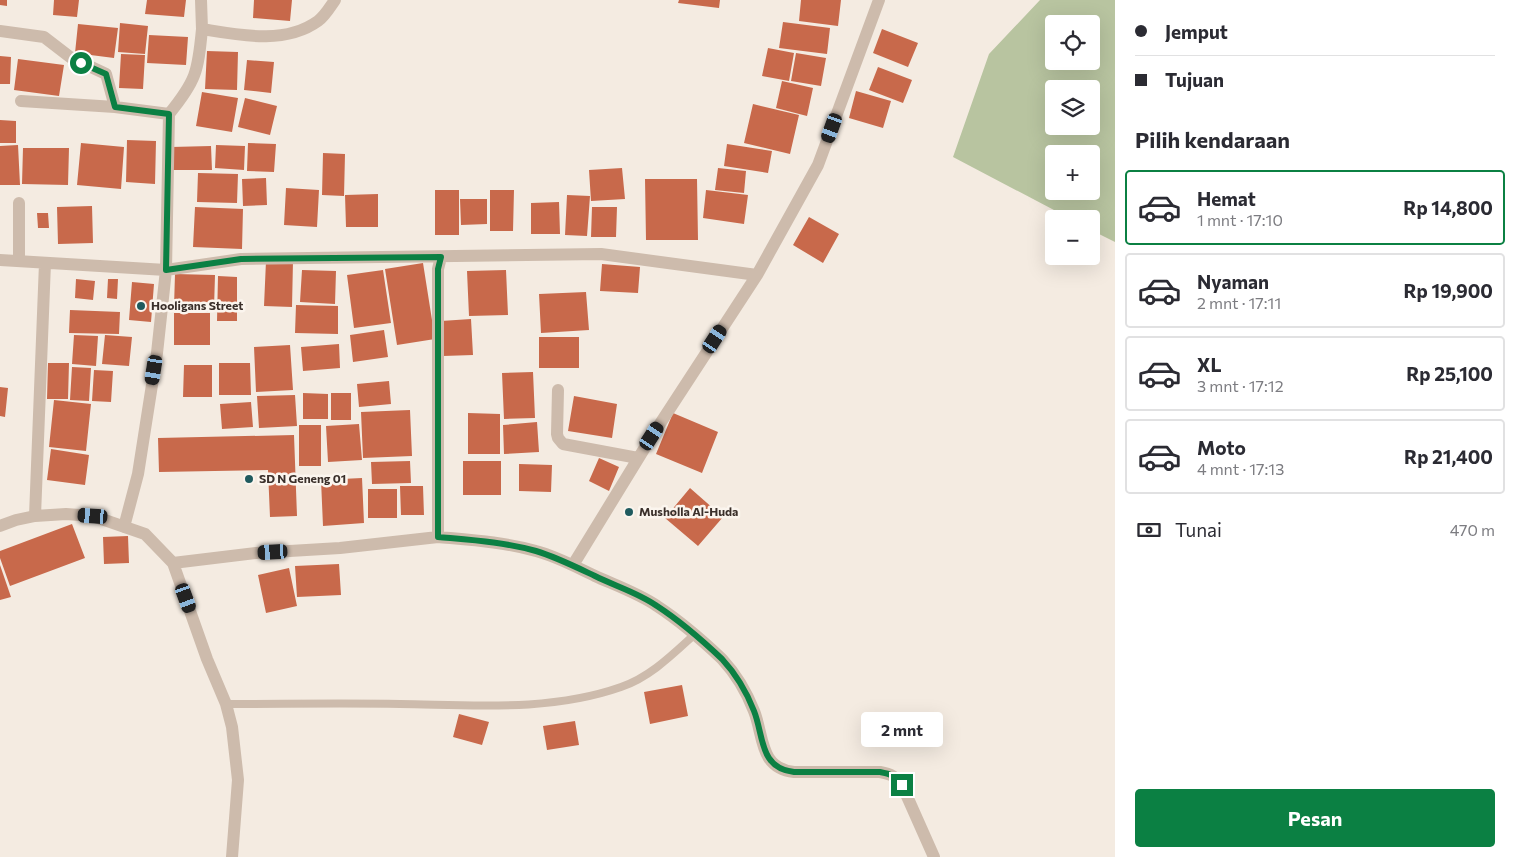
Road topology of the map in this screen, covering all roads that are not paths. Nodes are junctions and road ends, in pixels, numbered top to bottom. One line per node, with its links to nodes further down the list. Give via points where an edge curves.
1 (201, 0): 5 (street)
2 (336, 0): 5 (street, via 319,20 296,32 240,35)
3 (879, 0): 15 (street, via 818,165)
4 (0, 30): 7 (street, via 44,37 70,57 106,74)
5 (202, 30): 8 (street, via 199,63 193,81)
6 (21, 101): 7 (street)
7 (115, 107): 8 (street)
8 (169, 114): 14 (street)
9 (19, 203): 12 (street)
10 (441, 257): 14 (street, via 241,259); 15 (street, via 601,254); 21 (street, via 438,279)
11 (0, 260): 12 (street)
12 (19, 261): 13 (street)
13 (45, 263): 14 (street); 18 (street)
14 (166, 270): 20 (street, via 138,474)
15 (756, 275): 17 (street)
16 (558, 390): 17 (street, via 557,434 563,444)
17 (638, 458): 23 (street)
18 (35, 516): 19 (street); 20 (street, via 93,516)
19 (0, 526)
20 (124, 527): 22 (street, via 145,534)
21 (438, 537): 22 (street, via 256,553); 23 (street, via 537,551)
22 (173, 564): 25 (street)
23 (573, 566): 24 (street, via 656,605)
24 (694, 635): 25 (lane, via 660,666 622,687 574,699 519,706); 27 (street, via 723,660 737,679 754,711 765,753 772,762 794,772 880,772 896,777)
25 (226, 704): 26 (street, via 238,780)
26 (232, 857)
27 (934, 857)

